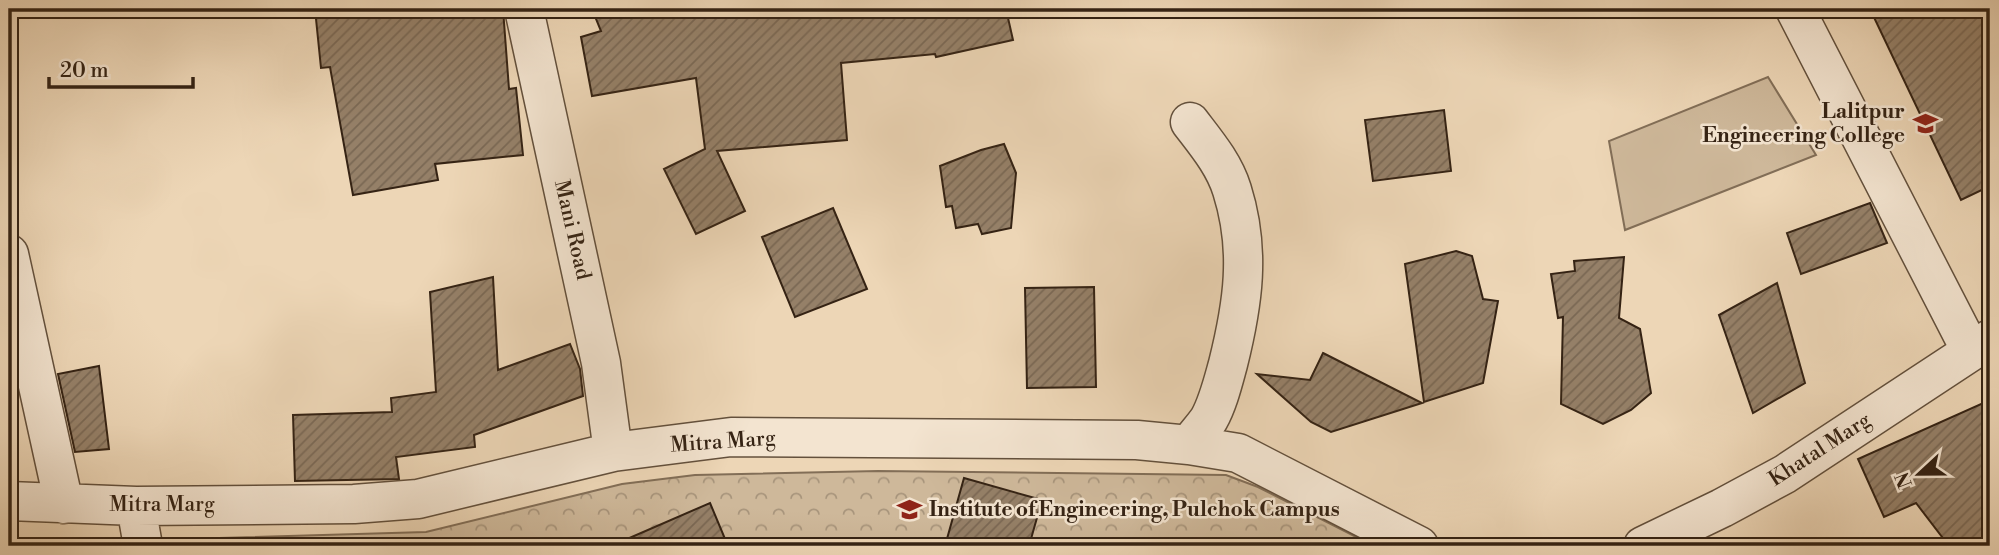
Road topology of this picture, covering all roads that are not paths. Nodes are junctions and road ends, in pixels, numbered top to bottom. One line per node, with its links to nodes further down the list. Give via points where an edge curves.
1 (524, 9): 7 (street, Mani Road, via 601,363)
2 (1795, 9): 5 (street)
3 (1190, 122): 6 (street, via 1232,187 1242,228 1245,274 1223,382 1209,419)
4 (9, 254): 9 (street)
5 (1980, 345): 13 (street, Khatal Marg, via 1785,474)
6 (1189, 445): 7 (street, Mitra Marg, via 1137,440 731,437); 12 (street, Mitra Marg, via 1238,453)
7 (613, 452): 10 (street, Mitra Marg, via 418,499)
8 (9, 501): 9 (street, Mitra Marg)
9 (64, 504): 10 (street, Mitra Marg)
10 (136, 506): 11 (street)
11 (143, 546)
12 (1419, 546)
13 (1643, 546)

